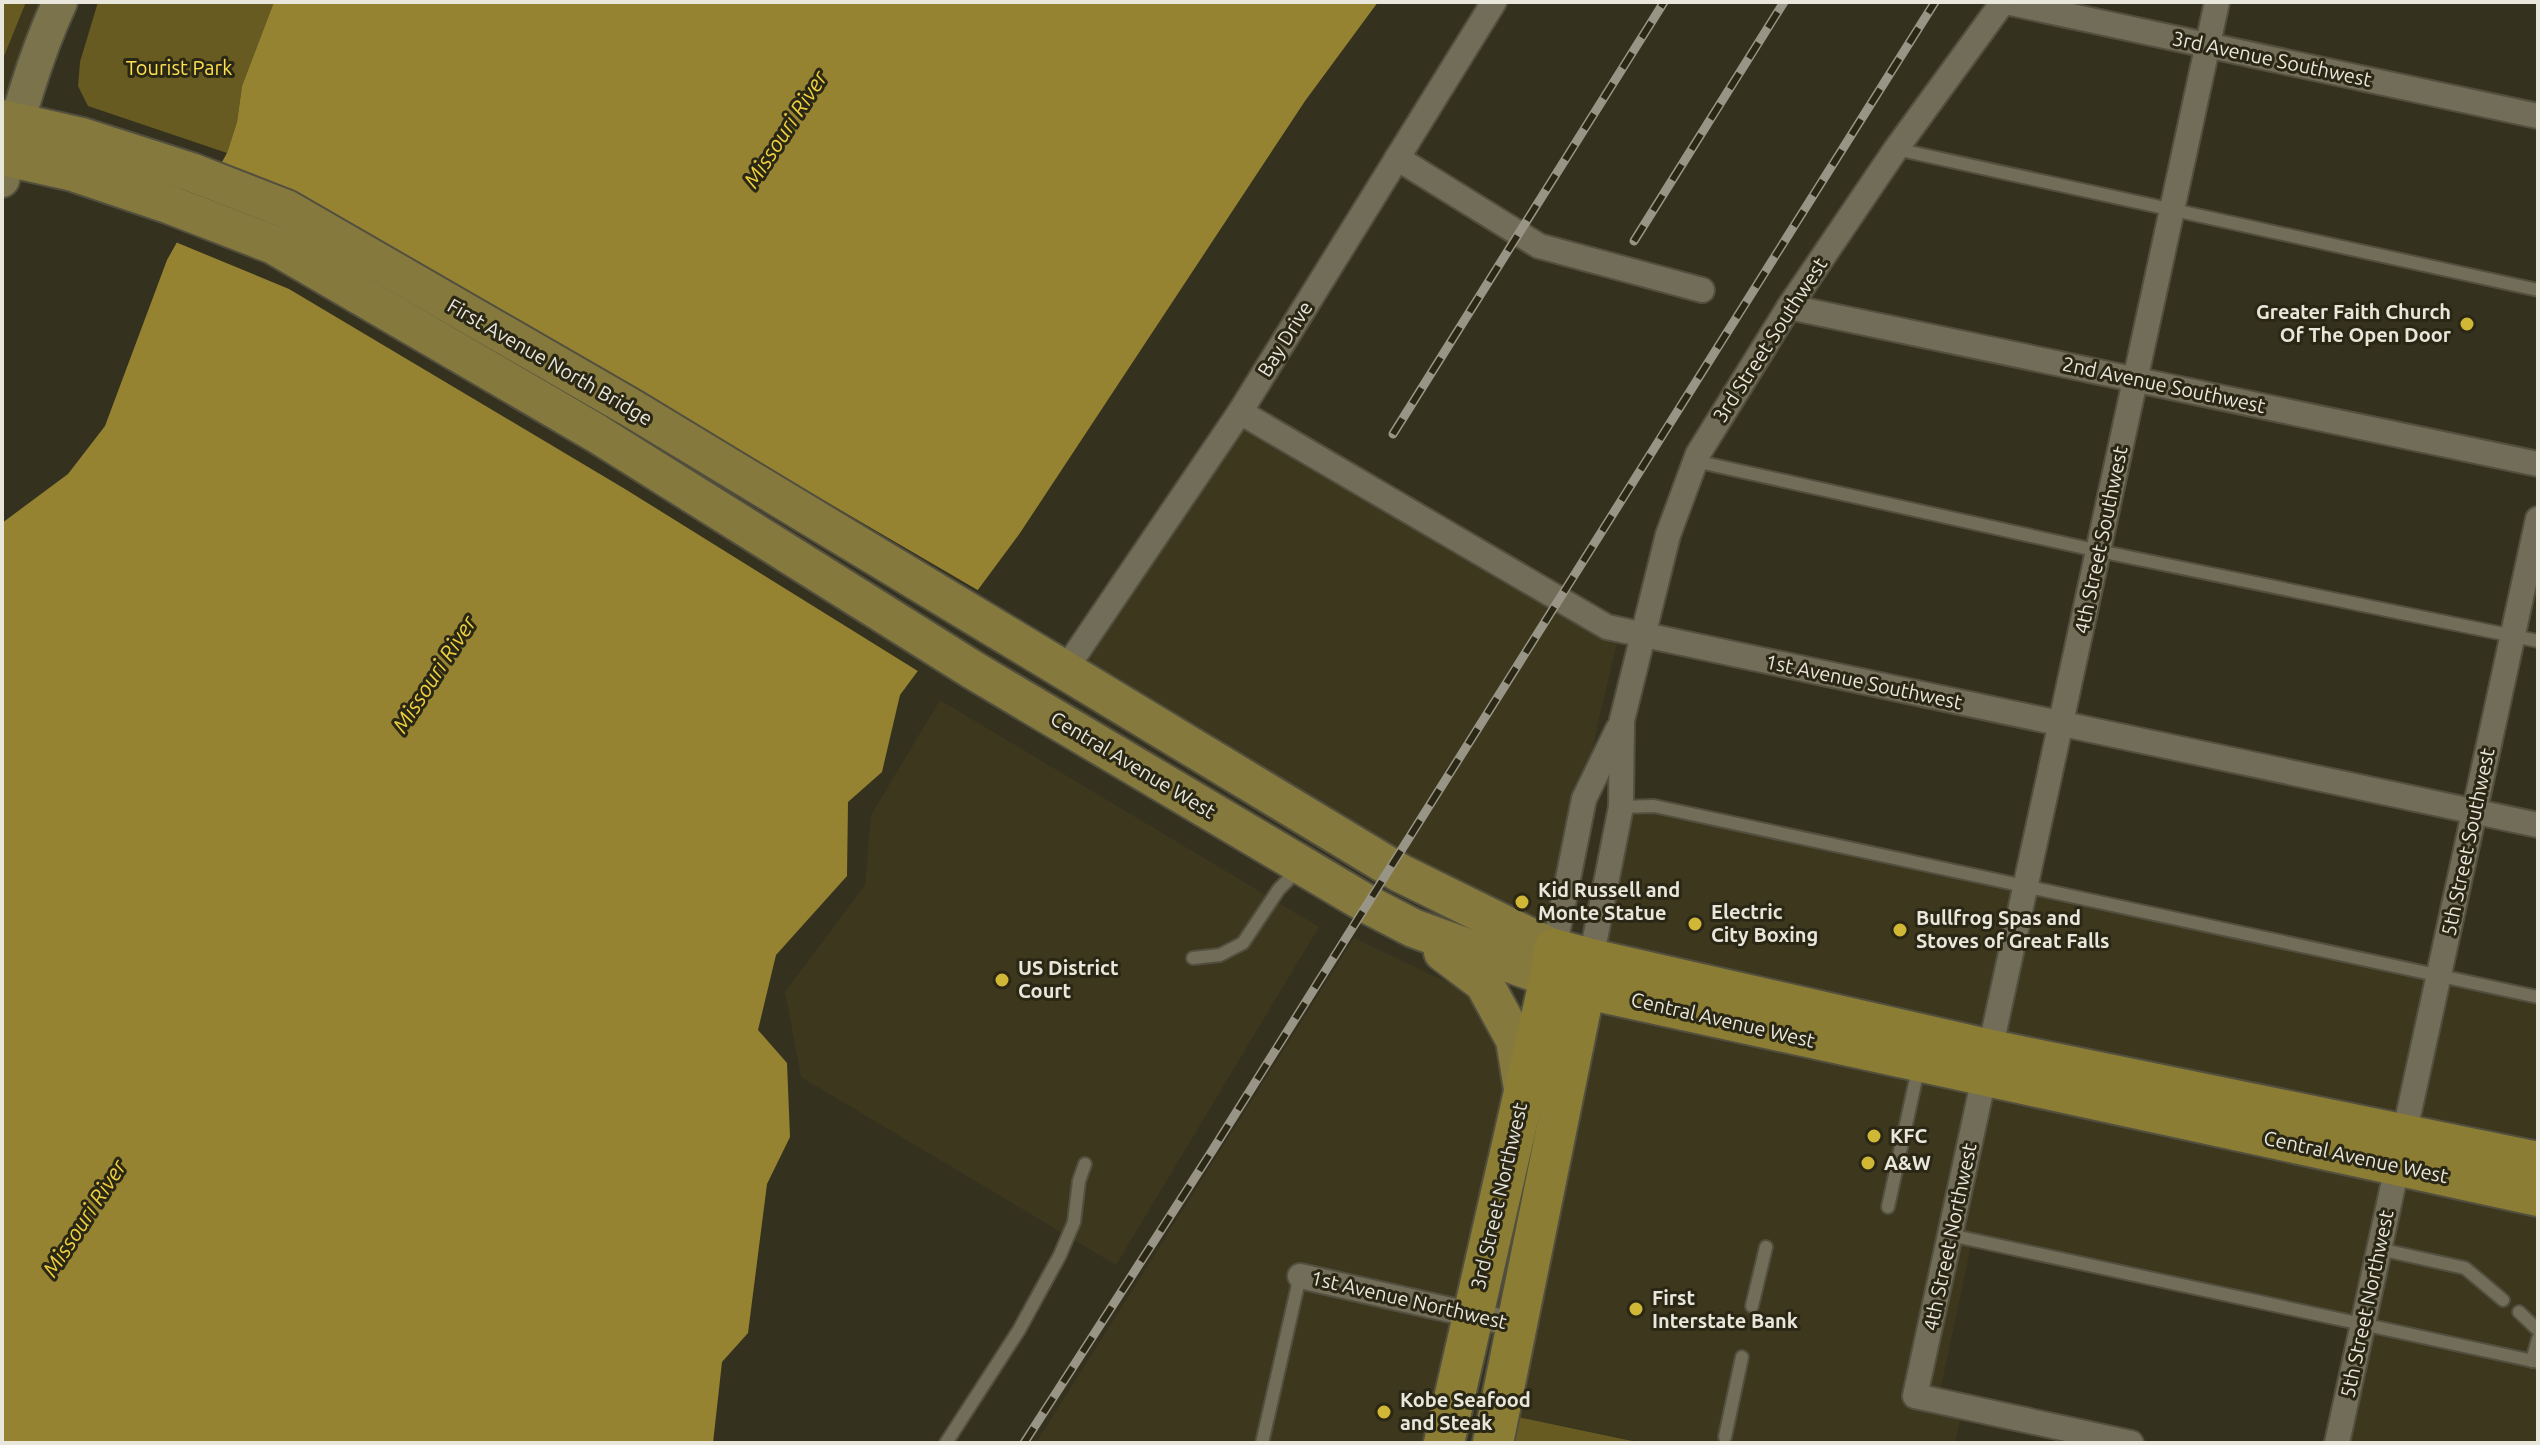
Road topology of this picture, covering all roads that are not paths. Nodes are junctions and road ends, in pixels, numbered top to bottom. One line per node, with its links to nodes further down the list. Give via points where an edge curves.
1 (60, 2): 7 (main road)
2 (1494, 2): 10 (street, Bay Drive)
3 (2005, 2): 5 (street, 3rd Avenue Southwest); 8 (street, 3rd Street Southwest)
4 (2217, 2): 5 (street, 4th Street Southwest)
5 (2208, 45): 6 (street, 3rd Avenue Southwest); 11 (street, 4th Street Southwest)
6 (2538, 116)
7 (6, 147): 9 (main road)
8 (1896, 149): 11 (lane); 14 (street, 3rd Street Southwest)
9 (77, 155): 21 (main road, First Avenue North Bridge, via 191,172 286,209 631,408); 25 (main road, First Avenue North Bridge, via 168,204 274,245 596,433)
10 (1397, 158): 12 (street, via 1539,246); 16 (street, Bay Drive)
11 (2172, 210): 13 (lane); 15 (street, 4th Street Southwest)
12 (1702, 290)
13 (2538, 290)
14 (1789, 307): 15 (street, 2nd Avenue Southwest); 17 (street, 3rd Street Southwest)
15 (2136, 380): 18 (street, 2nd Avenue Southwest); 20 (street, 4th Street Southwest)
16 (1240, 412): 22 (street, 1st Avenue Southwest, via 1607,627); 26 (street, Bay Drive)
17 (1695, 461): 20 (lane); 22 (street, 3rd Street Southwest, via 1668,535)
18 (2538, 464)
19 (2538, 519): 23 (street, 5th Street Southwest)
20 (2099, 551): 23 (lane); 28 (street, 4th Street Southwest)
21 (997, 630): 26 (main road, Central Avenue West)
22 (1642, 635): 27 (street, 3rd Street Southwest); 28 (street, 1st Avenue Southwest)
23 (2513, 636): 24 (lane); 30 (street, 5th Street Southwest)
24 (2538, 641)
25 (973, 670): 32 (main road, Central Avenue West)
26 (1065, 670): 36 (main road, Central Avenue West, via 1400,873)
27 (1622, 720): 29 (street, 3rd Street Southwest); 36 (street, 3rd Street Southwest, via 1584,799)
28 (2061, 724): 30 (street, 1st Avenue Southwest); 33 (street, 4th Street Southwest)
29 (1621, 807): 33 (lane, via 1654,806); 36 (street, 3rd Street Southwest)
30 (2474, 812): 31 (street, 1st Avenue Southwest); 37 (street, 5th Street Southwest)
31 (2538, 825)
32 (1302, 866): 34 (main road, Central Avenue West); 35 (lane, via 1279,889 1243,943 1220,955)
33 (2026, 887): 37 (lane); 40 (street, 4th Street Southwest)
34 (1413, 928): 36 (main road, Central Avenue West); 41 (main road, via 1484,983 1515,1040)
35 (1193, 958)
36 (1570, 969): 39 (highway, Central Avenue West); 40 (highway, Central Avenue West); 41 (highway, 3rd Street Northwest); 56 (highway, 3rd Street Northwest)
37 (2439, 976): 38 (lane); 42 (street, 5th Street Southwest)
38 (2538, 997)
39 (1919, 1063): 40 (highway, Central Avenue West); 46 (lane)
40 (1988, 1064): 42 (highway, Central Avenue West); 47 (street, 4th Street Northwest)
41 (1523, 1091): 54 (highway, 3rd Street Northwest)
42 (2401, 1150): 43 (highway, Central Avenue West); 45 (highway, Central Avenue West); 49 (street, 5th Street Northwest)
43 (2538, 1162)
44 (1085, 1164): 63 (lane, via 1074,1222 1060,1255)
45 (2538, 1196)
46 (1888, 1207)
47 (1950, 1235): 55 (lane); 65 (street, 4th Street Northwest, via 1915,1396)
48 (1766, 1247): 52 (lane)
49 (2379, 1249): 51 (lane, via 2465,1268); 55 (street, 5th Street Northwest)
50 (1300, 1276): 54 (street, 1st Avenue Northwest); 64 (lane)
51 (2503, 1300)
52 (1752, 1306)
53 (2519, 1312): 57 (lane)
54 (1472, 1315): 56 (street, 1st Avenue Northwest); 61 (highway, 3rd Street Northwest)
55 (2362, 1324): 60 (lane); 66 (street, 5th Street Northwest)
56 (1517, 1325): 61 (highway, 3rd Street Northwest)
57 (2538, 1330)
58 (2538, 1339): 60 (lane)
59 (1742, 1357): 62 (lane)
60 (2535, 1361)
61 (1475, 1436)
62 (1725, 1437)
63 (946, 1443)
64 (1262, 1443)
65 (2131, 1443)
66 (2337, 1443)

